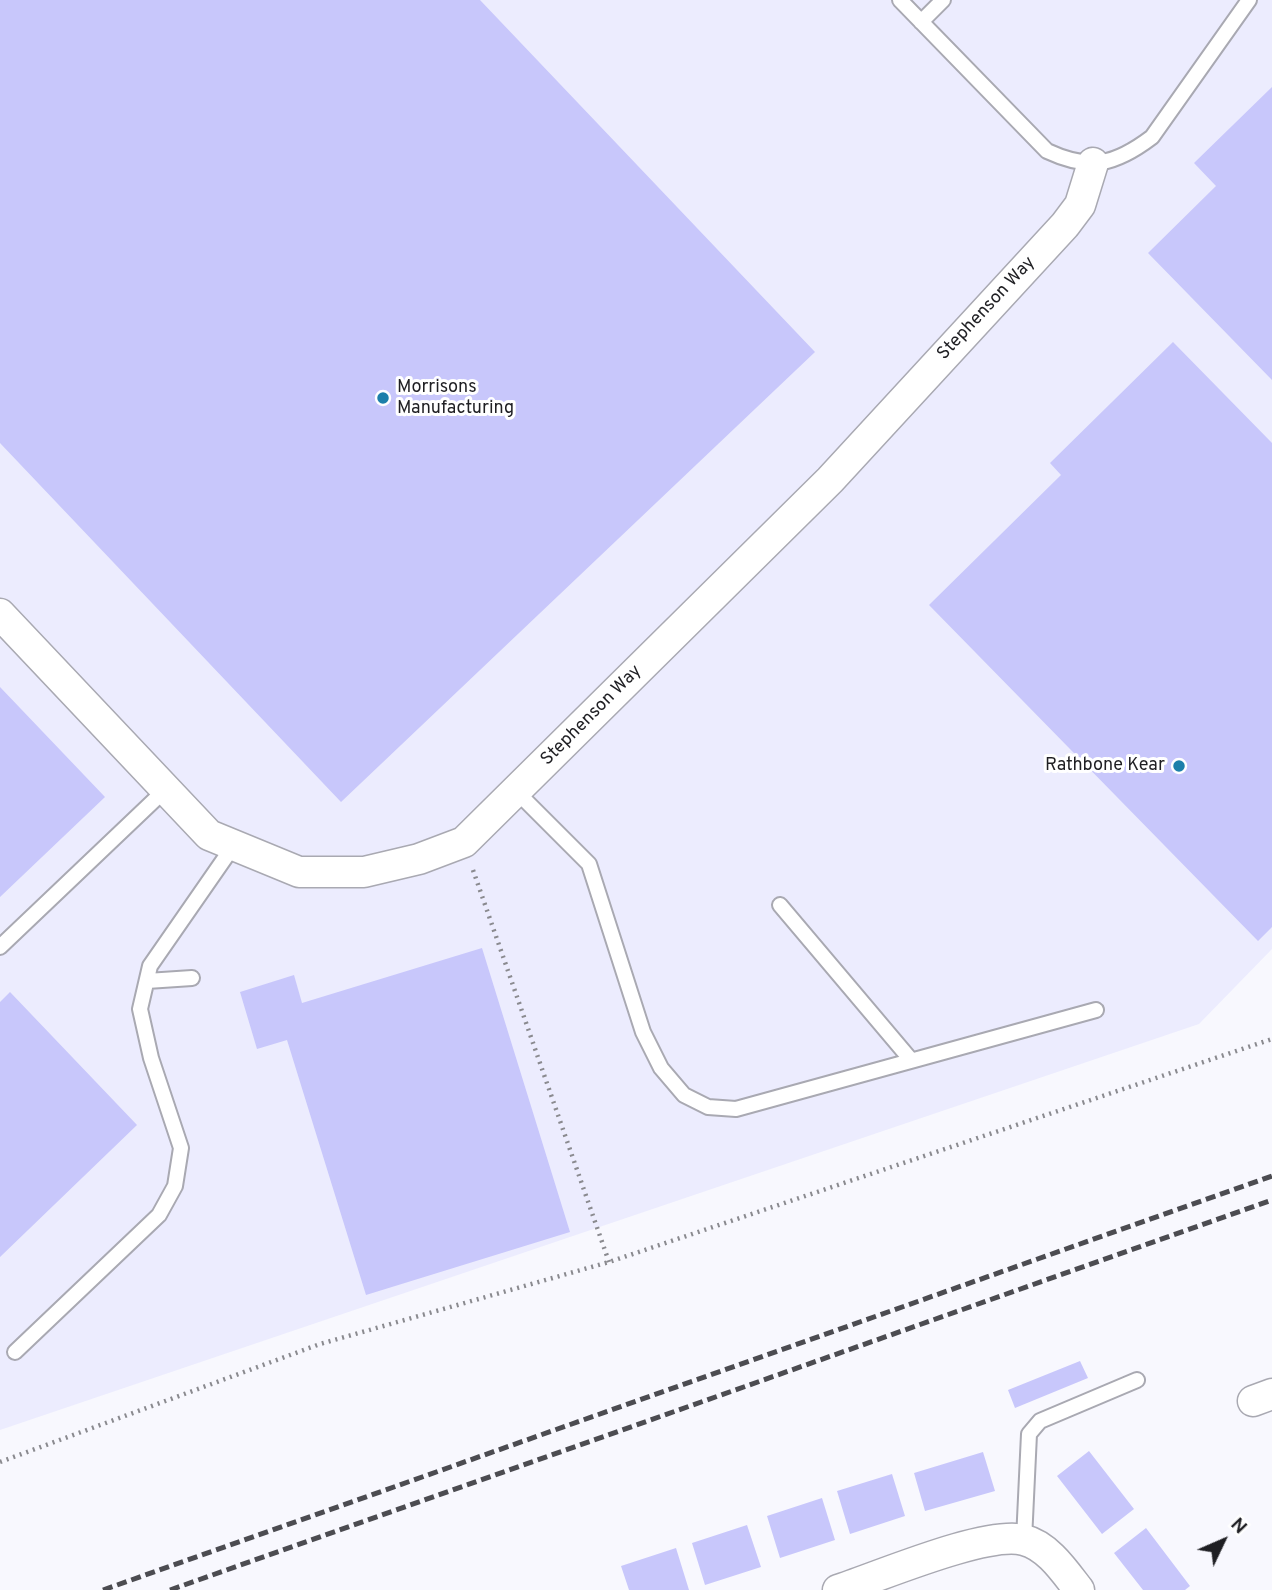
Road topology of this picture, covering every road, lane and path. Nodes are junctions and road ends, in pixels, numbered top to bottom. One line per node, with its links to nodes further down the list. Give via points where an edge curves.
1 (900, 0): 4 (lane)
2 (943, 0): 4 (lane)
3 (1249, 0): 5 (lane, via 1152,137 1132,152)
4 (921, 22): 5 (lane, via 1047,150 1072,163)
5 (1093, 163): 8 (street, Stephenson Way, via 1080,205 1065,225 830,480)
6 (0, 614): 7 (street, Stephenson Way)
7 (166, 789): 10 (street, Stephenson Way, via 209,835); 12 (lane)
8 (516, 791): 9 (street, Stephenson Way); 17 (lane, via 589,864 643,1032 661,1068 684,1096 708,1107 736,1109)
9 (464, 842): 10 (street, Stephenson Way, via 364,872 299,872); 18 (path)
10 (234, 845): 14 (lane, via 150,967)
11 (780, 905): 17 (lane)
12 (0, 947)
13 (192, 978): 14 (lane)
14 (147, 981): 19 (lane, via 140,1009 181,1149 174,1186 159,1215)
15 (1096, 1010): 17 (lane)
16 (1272, 1039): 18 (path)
17 (911, 1060)
18 (609, 1262): 21 (path, via 320,1344)
19 (15, 1352)
20 (1138, 1380): 22 (lane, via 1040,1421 1029,1434)
21 (0, 1462)
22 (1024, 1540): 23 (street, via 988,1540); 24 (street, via 1056,1560)
23 (838, 1590)
24 (1079, 1590)

